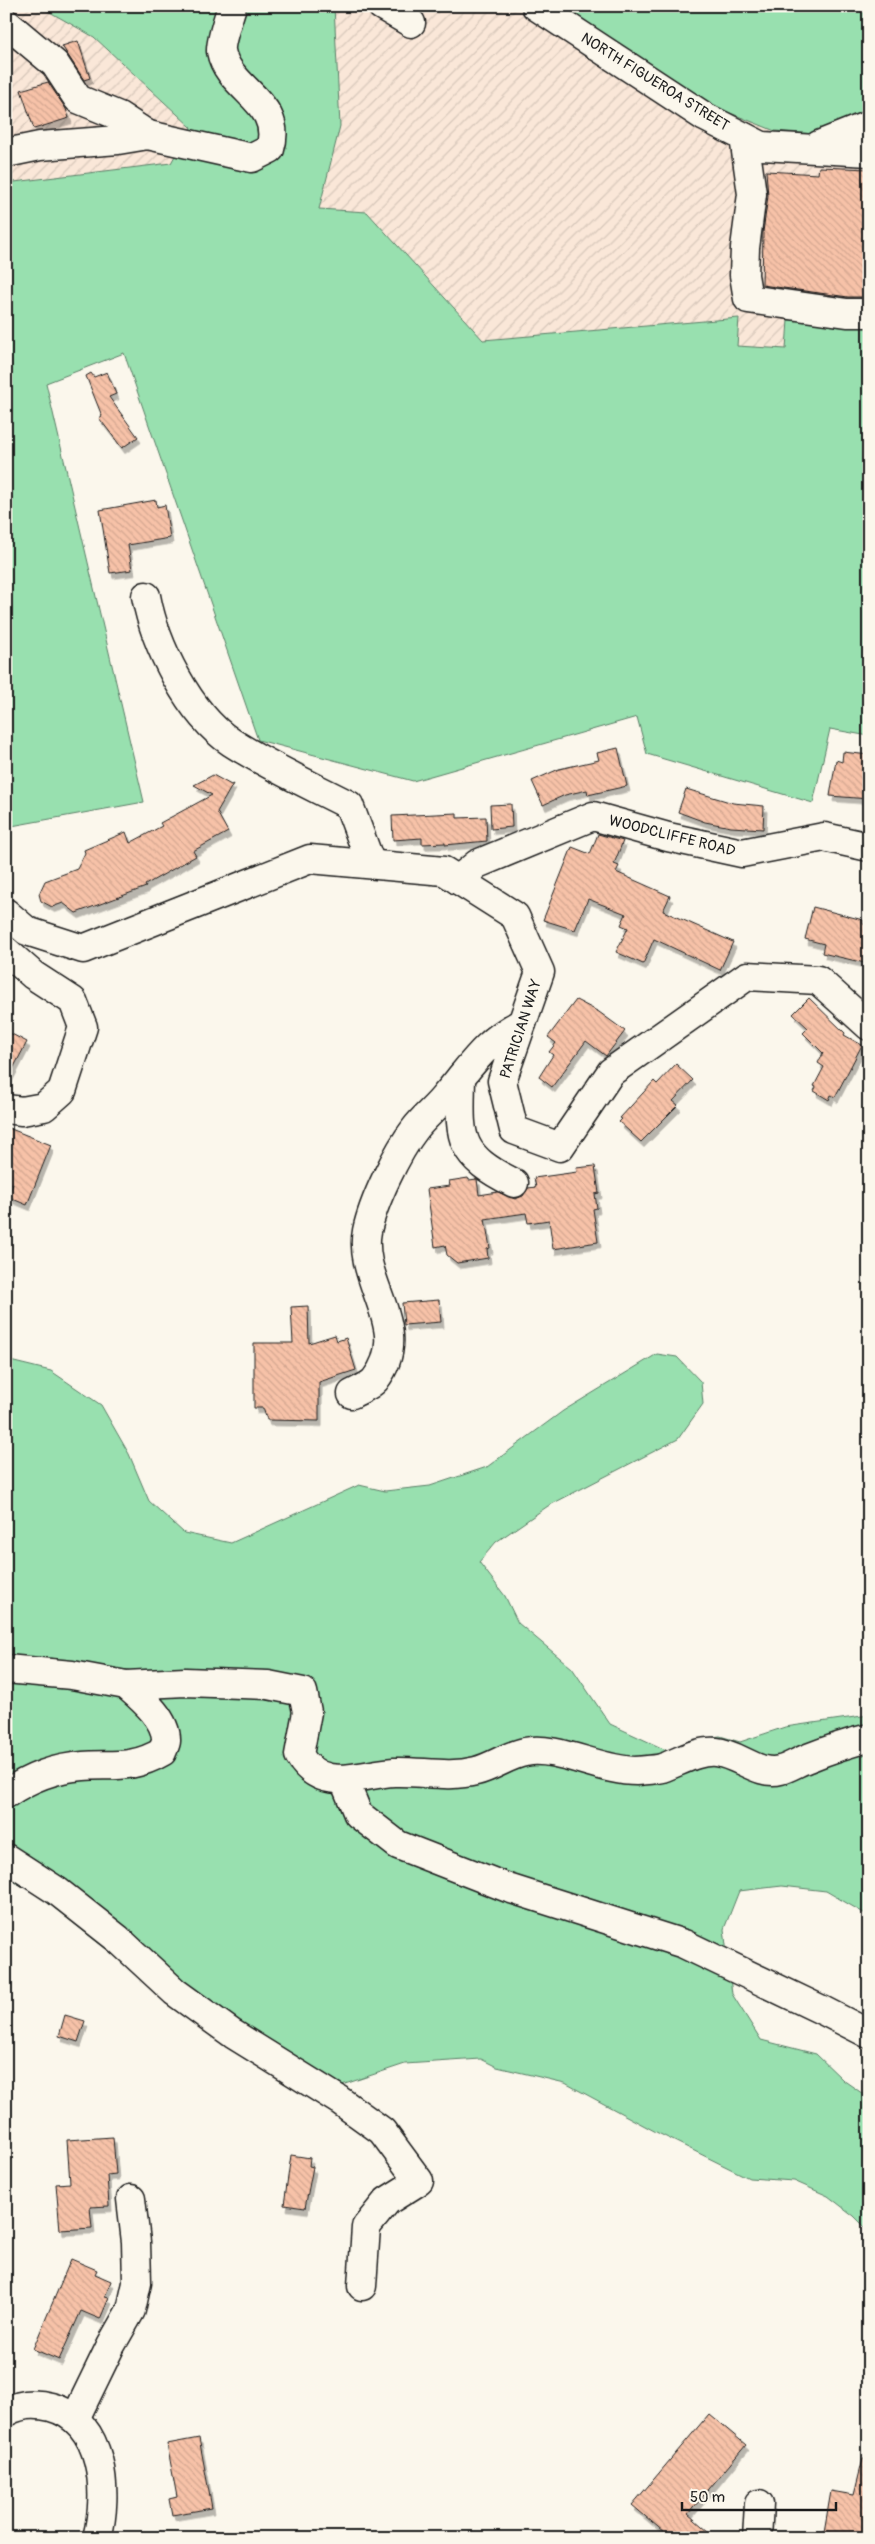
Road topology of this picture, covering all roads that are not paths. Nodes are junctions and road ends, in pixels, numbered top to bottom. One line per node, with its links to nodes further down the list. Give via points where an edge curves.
1 (232, 6): 7 (street, via 221,50 234,77 266,109 273,138 270,149 252,158)
2 (382, 6): 5 (street)
3 (536, 6): 8 (street, NORTH FIGUEROA STREET, via 705,117)
4 (6, 23): 7 (street, via 55,64 78,99 119,116)
5 (411, 23)
6 (869, 125): 9 (street)
7 (148, 135): 11 (street, via 40,146)
8 (744, 136): 9 (street, NORTH FIGUEROA STREET, via 762,146); 12 (street, via 752,194 745,248 744,275 748,299 847,313)
9 (809, 148): 10 (street, NORTH FIGUEROA STREET)
10 (869, 152)
11 (6, 153)
12 (869, 313)
13 (146, 596): 15 (street, via 151,620 180,683 200,712 230,741 349,805)
14 (869, 847): 16 (street, WOODCLIFFE ROAD, via 824,837 742,853 593,816 477,864)
15 (371, 864): 16 (street, PATRICIAN WAY, via 444,871); 17 (street, PATRICIAN WAY, via 310,859 83,949 27,931)
16 (458, 880): 19 (street, PATRICIAN WAY, via 515,916 537,964 540,972)
17 (6, 913)
18 (6, 952): 22 (street, via 33,975 73,1001 83,1026 62,1091 44,1107 22,1111)
19 (522, 1023): 20 (street, PATRICIAN WAY, via 502,1081 514,1130 560,1147 611,1072 747,976 818,980); 21 (street, via 500,1034)
20 (869, 1026)
21 (461, 1077): 23 (street, via 460,1120 465,1144 487,1170); 24 (street, via 415,1129 387,1177 367,1232 369,1265 390,1333 388,1354 374,1381)
22 (6, 1109)
23 (514, 1183)
24 (352, 1394)
25 (6, 1669): 26 (street, via 72,1675)
26 (126, 1685): 28 (street, via 185,1682 268,1685 303,1692 307,1712 298,1755 306,1767 324,1776); 29 (street, via 147,1704 162,1725 166,1741 162,1752 147,1761 120,1767 83,1766 51,1771)
27 (869, 1738): 28 (street, via 837,1746 780,1770 765,1770 731,1754 713,1751 661,1768 636,1771 540,1751 525,1752 478,1771 452,1776 392,1772)
28 (344, 1780): 31 (street, via 358,1814 398,1845 508,1888 684,1944)
29 (6, 1794)
30 (6, 1858): 33 (street, via 57,1891 118,1939 175,1992 225,2029 339,2100 382,2131 419,2181 387,2201 366,2227)
31 (869, 2034)
32 (131, 2199): 35 (street, via 138,2283 131,2310 110,2345)
33 (362, 2286)
34 (6, 2412): 35 (street, via 26,2405 43,2405 60,2409)
35 (75, 2418): 37 (street, via 88,2433 97,2460 101,2507)
36 (758, 2504): 38 (street)
37 (97, 2538)
38 (757, 2538)

